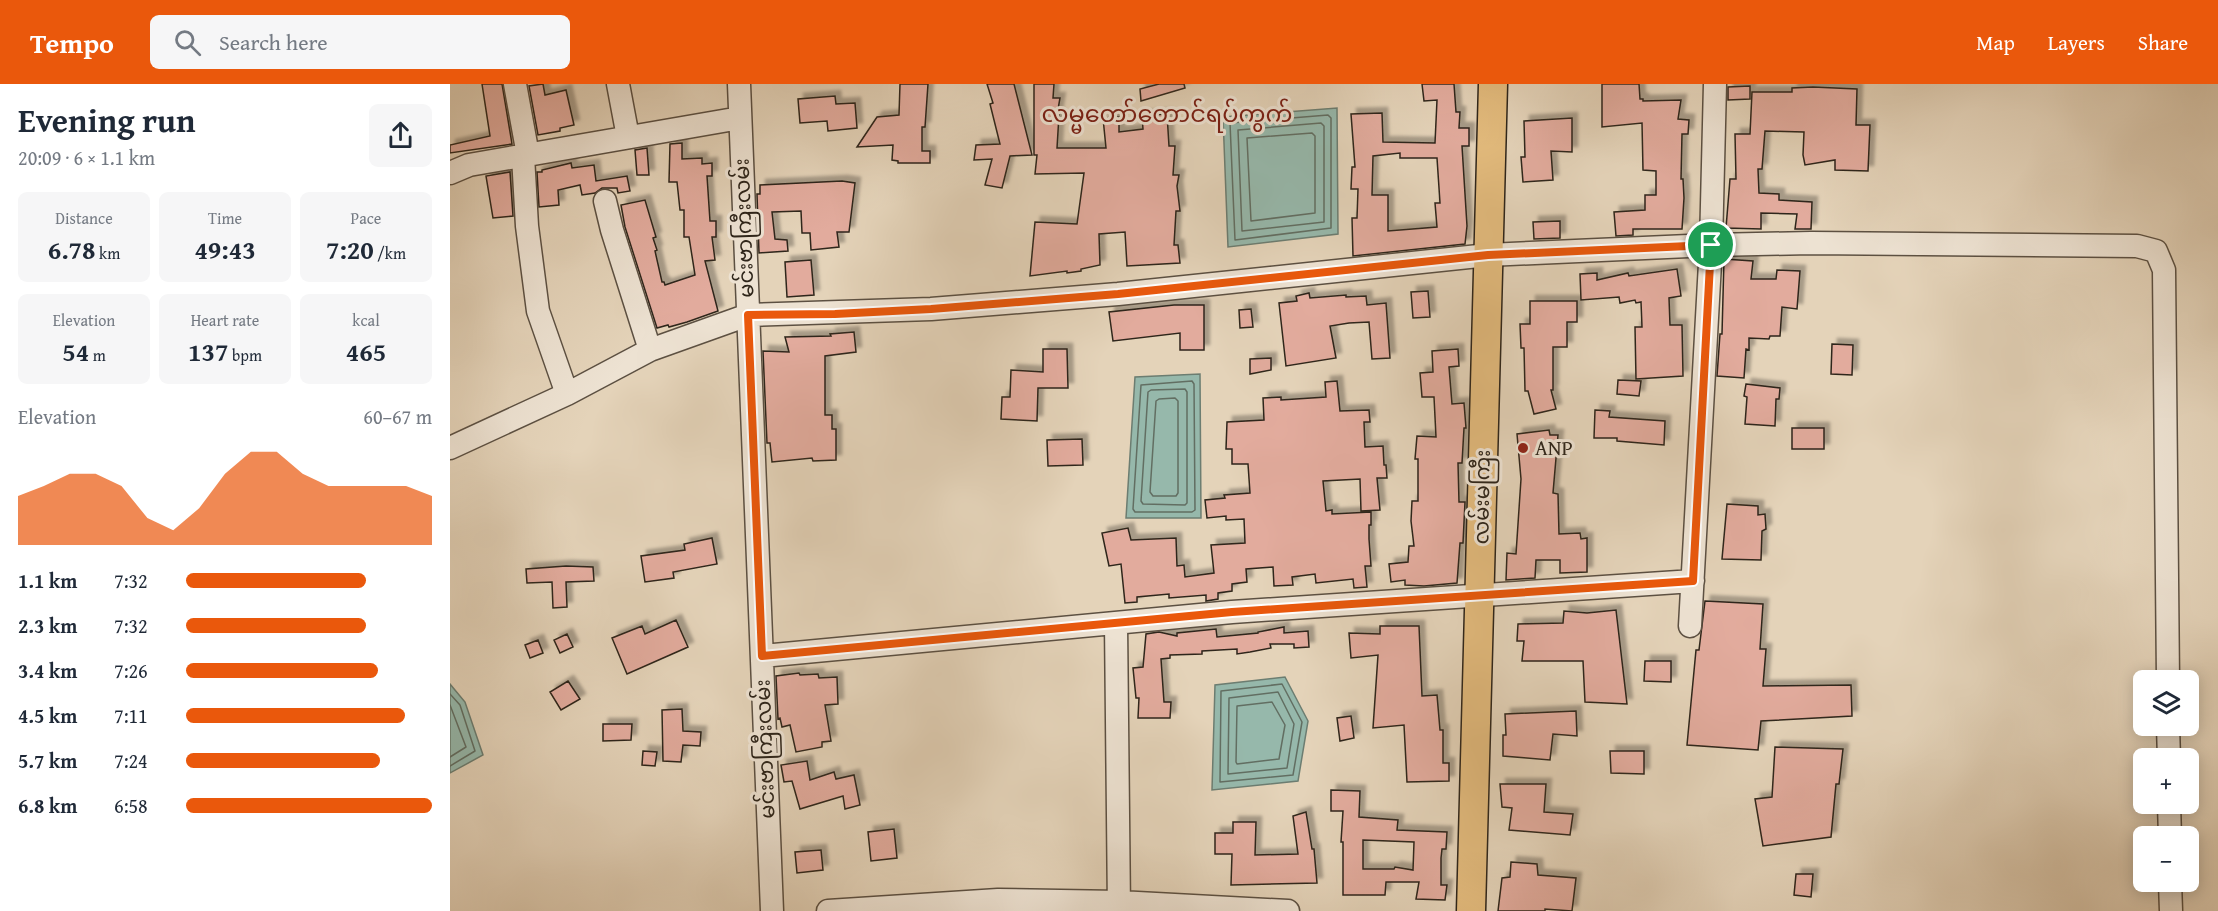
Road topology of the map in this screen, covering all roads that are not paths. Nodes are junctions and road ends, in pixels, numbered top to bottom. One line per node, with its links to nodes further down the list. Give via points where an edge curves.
1 (515, 84): 8 (street)
2 (618, 84): 7 (street)
3 (739, 84): 6 (street, မင်းဗာကြီးလမ်း)
4 (1493, 84): 12 (main road, လမ်းမကြီး)
5 (1715, 84): 11 (street)
6 (740, 117): 7 (street); 13 (street, မင်းဗာကြီးလမ်း)
7 (627, 137): 8 (street)
8 (525, 155): 9 (street, via 469,165); 15 (street, via 527,226 538,310)
9 (450, 173)
10 (605, 201): 14 (street)
11 (1711, 245): 12 (street); 17 (street); 22 (street, via 2138,246 2156,251 2164,270)
12 (1488, 255): 13 (street, via 1118,294 931,309); 18 (main road, လမ်းမကြီး)
13 (748, 315): 14 (street); 21 (street, မင်းဗာကြီးလမ်း)
14 (650, 350): 15 (street)
15 (567, 394): 16 (street)
16 (450, 448)
17 (1693, 581): 18 (street); 20 (street)
18 (1479, 594): 19 (street); 29 (main road, လမ်းမကြီး)
19 (1116, 623): 21 (street); 24 (street)
20 (1690, 626)
21 (762, 656): 26 (street, မင်းဗာကြီးလမ်း)
22 (2168, 670)
23 (2170, 892): 30 (street)
24 (1119, 907): 25 (street); 27 (street, via 998,900)
25 (1244, 910): 28 (street)
26 (772, 911)
27 (828, 911)
28 (1288, 911)
29 (1471, 911)
30 (2171, 911)

